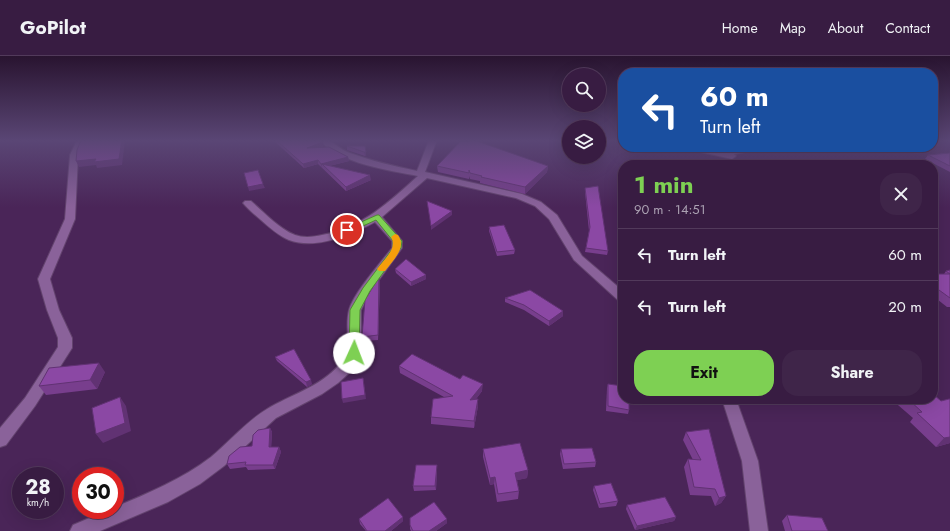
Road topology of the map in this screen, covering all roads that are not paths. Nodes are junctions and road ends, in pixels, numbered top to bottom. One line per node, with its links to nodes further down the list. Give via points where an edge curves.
1 (74, 162): 9 (street, via 70,219 44,279 65,338 65,348 30,402)
2 (369, 162): 4 (street)
3 (426, 162): 4 (street)
4 (422, 175): 6 (street); 7 (street, via 496,190 538,204 553,217 578,258)
5 (248, 203): 6 (street, via 296,239 311,240 336,234)
6 (377, 217): 10 (street, via 398,241 397,248 366,290 355,310 354,353 344,369 318,390 271,414 194,479 162,496)
7 (618, 294)
8 (731, 404): 11 (street, via 750,461)
9 (0, 440)
10 (79, 531)
11 (759, 531)

